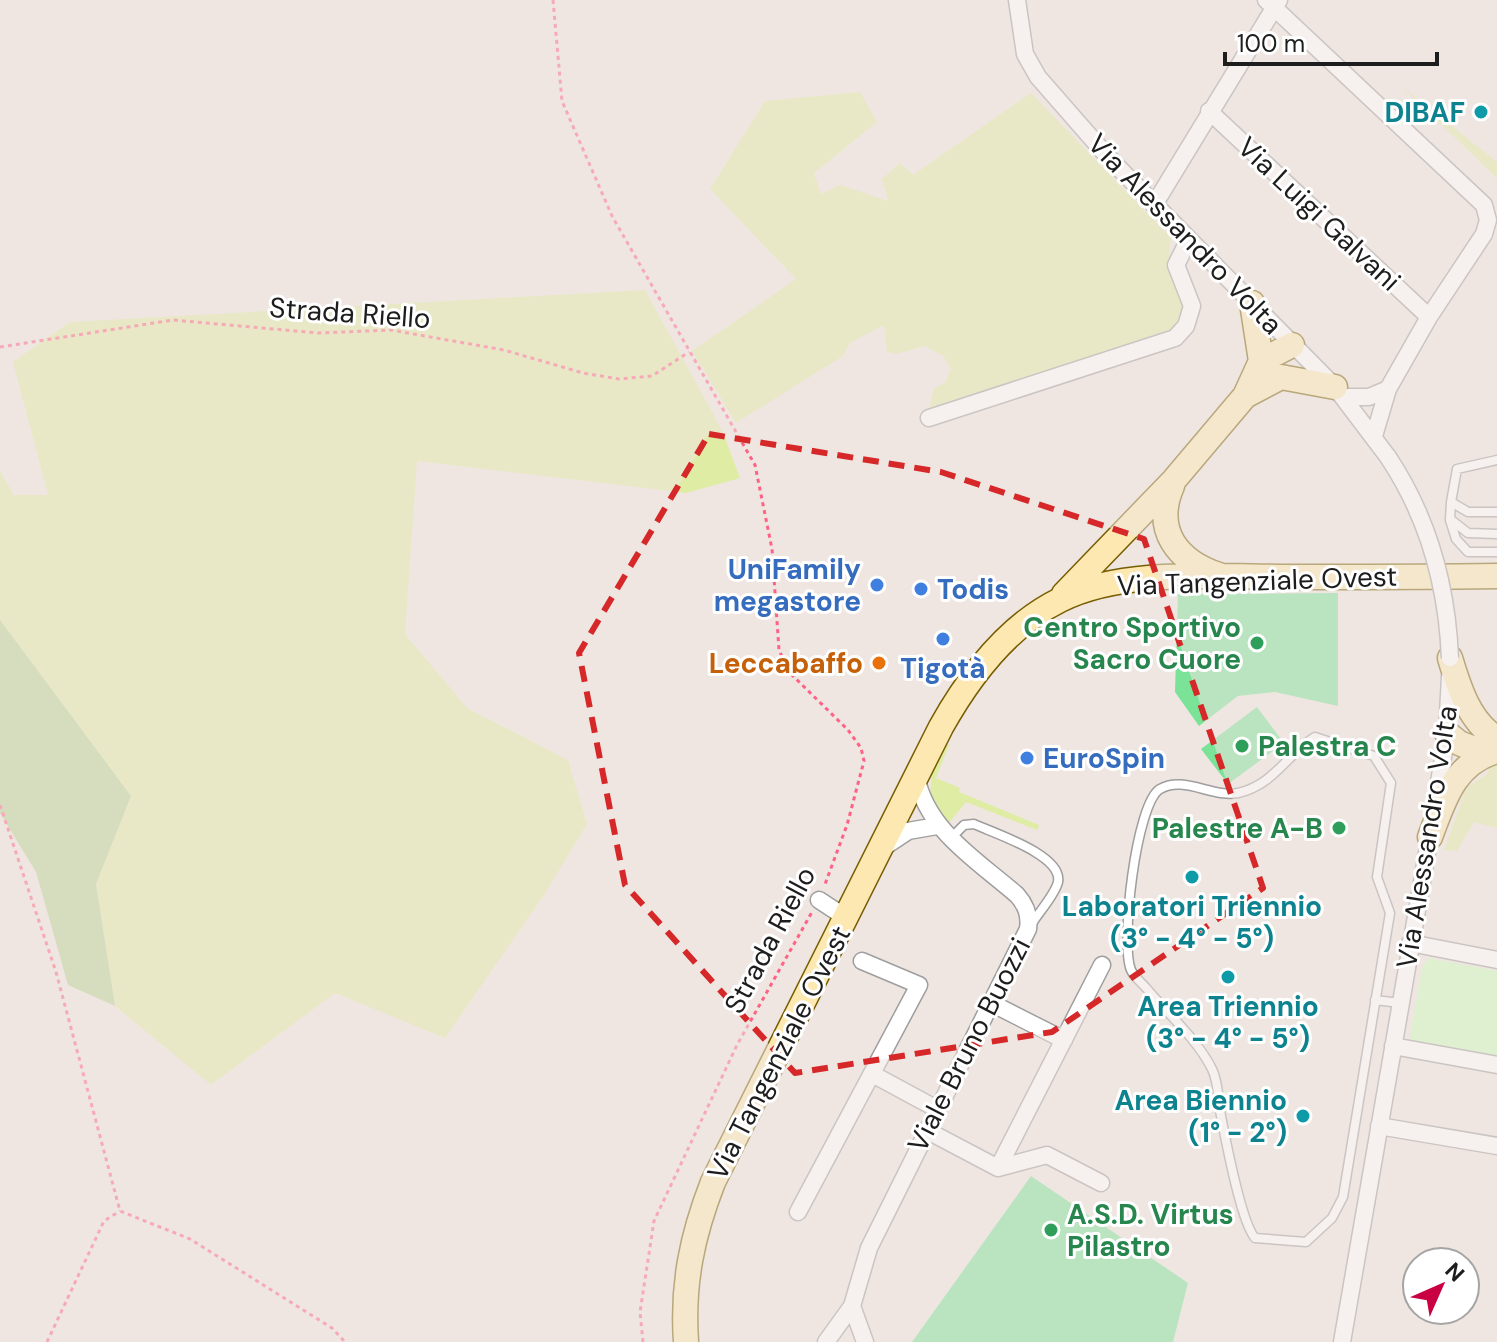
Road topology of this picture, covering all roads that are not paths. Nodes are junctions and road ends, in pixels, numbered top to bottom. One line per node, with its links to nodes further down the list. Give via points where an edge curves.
1 (1017, 0): 4 (street, Via Alessandro Volta, via 1025,54 1038,77)
2 (1273, 2): 3 (street); 7 (street, Via Luigi Galvani, via 1484,205 1484,234)
3 (1209, 111): 4 (street); 7 (street, Via Luigi Galvani)
4 (1154, 205): 5 (street, Via Alessandro Volta)
5 (1188, 241): 6 (street, Via Alessandro Volta); 15 (street, via 1176,265 1192,306 1175,338)
6 (1252, 303): 8 (street, Via Alessandro Volta); 9 (main road)
7 (1429, 317): 11 (street, Via Luigi Galvani)
8 (1292, 345): 9 (main road); 10 (main road); 12 (street, Via Alessandro Volta)
9 (1261, 361): 13 (main road)
10 (1281, 377): 12 (main road); 13 (main road)
11 (1388, 389): 14 (street); 17 (street, Via Luigi Galvani)
12 (1339, 392): 14 (street); 16 (street, Via Alessandro Volta)
13 (1245, 396): 19 (main road)
14 (1369, 397): 16 (street)
15 (929, 418)
16 (1361, 419): 17 (street, Via Alessandro Volta)
17 (1374, 436): 28 (street, Via Alessandro Volta, bridge, via 1416,504 1431,545)
18 (1497, 460): 20 (lane, via 1457,469)
19 (1174, 480): 26 (main road, via 1165,509 1169,541 1189,560); 27 (main road)
20 (1451, 502): 21 (lane, via 1468,512); 22 (lane)
21 (1497, 512)
22 (1450, 519): 23 (lane, via 1468,533); 24 (lane, via 1456,539 1468,552)
23 (1497, 534)
24 (1497, 552)
25 (1497, 576): 26 (main road, Via Tangenziale Ovest)
26 (1223, 577): 27 (main road, Via Tangenziale Ovest, via 1103,585)
27 (1058, 600): 31 (main road, Via Tangenziale Ovest, via 982,665 954,704)
28 (1450, 658): 29 (street, Via Alessandro Volta); 30 (main road, via 1461,696)
29 (1447, 733): 30 (main road, via 1459,743); 33 (street, Via Alessandro Volta)
30 (1493, 745): 33 (main road, via 1450,785)
31 (916, 776): 32 (street); 35 (main road, Via Tangenziale Ovest)
32 (937, 826): 34 (street, Viale Bruno Buozzi); 35 (street, via 908,831)
33 (1430, 837): 39 (street, Via Alessandro Volta)
34 (951, 838): 38 (street, Viale Bruno Buozzi, via 1022,900); 38 (lane, via 964,825 974,824 1046,857 1056,868 1058,882)
35 (882, 849): 37 (main road, Via Tangenziale Ovest)
36 (819, 900): 37 (street)
37 (848, 919): 58 (main road, Via Tangenziale Ovest, via 697,1223 685,1273)
38 (1028, 929): 44 (street, Viale Bruno Buozzi)
39 (1410, 943): 40 (street); 45 (street, Via Alessandro Volta)
40 (1497, 960)
41 (862, 961): 49 (street, via 919,985)
42 (1102, 965): 46 (street)
43 (1375, 1000): 43 (lane, via 1390,913 1377,877 1391,783 1374,756 1315,737 1300,746 1283,769 1237,793 1189,785 1162,787 1151,797 1135,862 1128,943 1131,971 1212,1069 1242,1212 1255,1238 1306,1242 1332,1218 1343,1197); 45 (lane)
44 (991, 1003): 46 (street); 50 (street, Viale Bruno Buozzi)
45 (1400, 1003): 47 (street, Via Alessandro Volta)
46 (1064, 1040): 54 (street)
47 (1393, 1046): 48 (street); 51 (street, Via Alessandro Volta)
48 (1497, 1065)
49 (874, 1075): 50 (street); 56 (street)
50 (937, 1109): 52 (street, Viale Bruno Buozzi)
51 (1379, 1126): 53 (street); 61 (street, Via Alessandro Volta)
52 (926, 1130): 54 (street); 57 (street, Viale Bruno Buozzi, via 877,1229)
53 (1497, 1146)
54 (998, 1168): 55 (street, via 1047,1155)
55 (1101, 1183)
56 (798, 1212)
57 (852, 1306): 59 (street, Viale Bruno Buozzi); 60 (street)
58 (686, 1342)
59 (826, 1342)
60 (865, 1342)
61 (1342, 1342)

